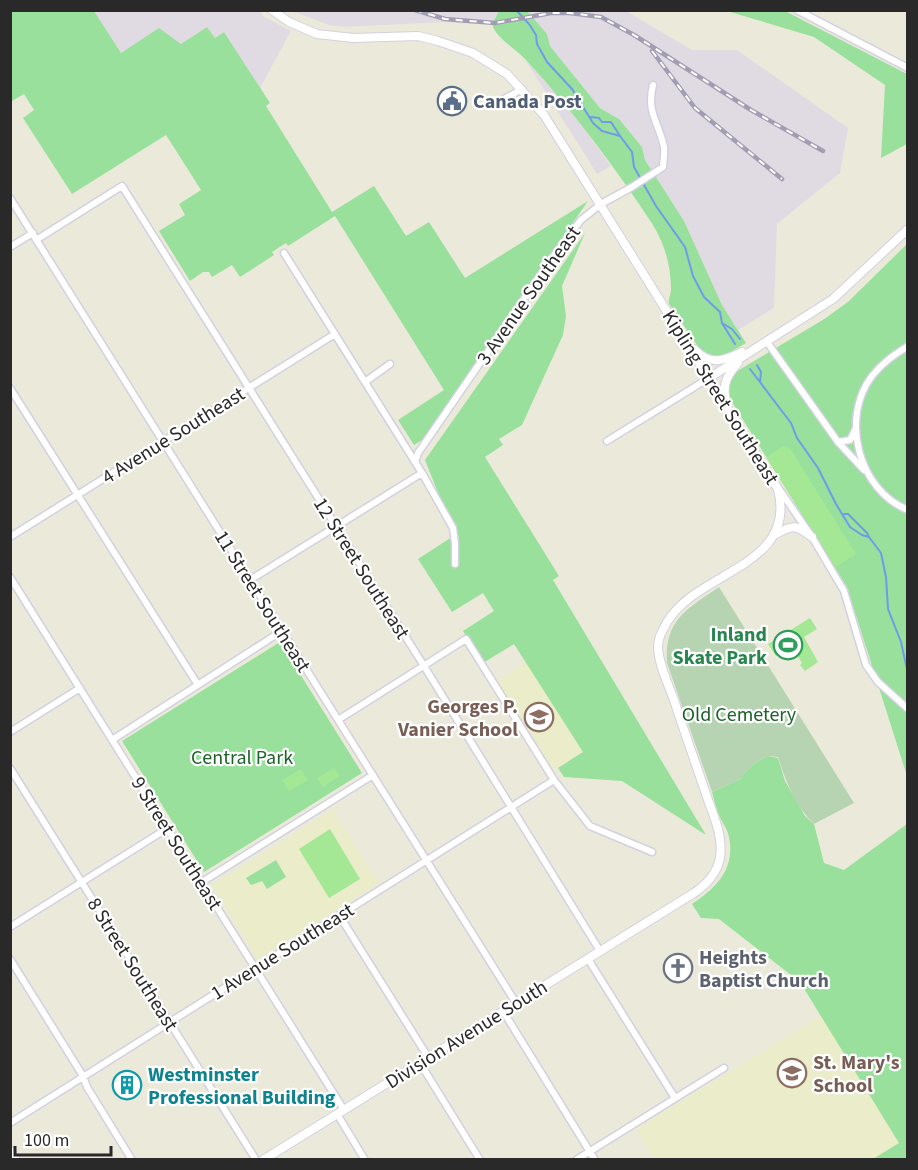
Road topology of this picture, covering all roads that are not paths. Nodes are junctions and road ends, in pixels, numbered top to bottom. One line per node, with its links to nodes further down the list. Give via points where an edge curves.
1 (272, 10): 5 (street, Kipling Street Southeast, via 317,34 353,38 418,36 455,46 489,61)
2 (797, 10): 3 (street)
3 (908, 68)
4 (653, 85): 8 (street, 3 Avenue Southeast, via 651,112 665,149 663,167)
5 (522, 89): 6 (street); 8 (street, Kipling Street Southeast, via 544,115)
6 (497, 103)
7 (10, 198): 10 (street, 11 Street Southeast)
8 (601, 204): 14 (street, Kipling Street Southeast); 28 (street, 3 Avenue Southeast, via 581,220 555,254)
9 (908, 229): 15 (street, via 833,299)
10 (34, 236): 11 (street); 22 (street, 12 Street Southeast, via 122,186); 25 (street, 11 Street Southeast)
11 (10, 247)
12 (284, 253): 13 (street)
13 (335, 334): 20 (street); 22 (street, 4 Avenue Southeast)
14 (685, 339): 15 (street, via 704,357 716,362); 19 (street, Kipling Street Southeast)
15 (764, 344): 17 (street); 27 (street)
16 (908, 346): 24 (street, via 889,358 871,377 860,401)
17 (745, 355): 19 (street); 23 (street, via 726,379)
18 (390, 364): 20 (street)
19 (709, 378): 23 (street, Kipling Street Southeast); 26 (street)
20 (365, 382): 28 (street)
21 (10, 388): 32 (street)
22 (249, 388): 25 (street, 4 Avenue Southeast); 34 (street, 12 Street Southeast)
23 (729, 411): 31 (street, Kipling Street Southeast)
24 (856, 428): 27 (street, via 850,440); 29 (street, via 858,451)
25 (163, 441): 32 (street, 4 Avenue Southeast); 40 (street, 11 Street Southeast)
26 (607, 441)
27 (838, 442): 29 (street)
28 (415, 462): 30 (street)
29 (867, 472): 33 (street, via 882,492)
30 (422, 473): 34 (street); 38 (street, via 453,528)
31 (773, 481): 35 (street, via 782,511); 37 (street, Kipling Street Southeast)
32 (78, 495): 36 (street, 4 Avenue Southeast); 43 (street)
33 (908, 510)
34 (336, 527): 40 (street); 42 (street, 12 Street Southeast)
35 (776, 534): 37 (street, via 792,526); 60 (street, Division Avenue South, via 758,553 671,615 658,646 718,828 720,859 702,888)
36 (10, 537)
37 (812, 537): 45 (street, Kipling Street Southeast, via 844,591 870,673)
38 (455, 564)
39 (10, 577): 44 (street, 9 Street Southeast)
40 (250, 580): 41 (street, 11 Street Southeast)
41 (282, 631): 43 (street); 46 (street, 11 Street Southeast)
42 (424, 666): 46 (street); 51 (street, via 466,639); 52 (street, 12 Street Southeast)
43 (198, 685): 48 (street)
44 (80, 688): 47 (street); 48 (street, 9 Street Southeast)
45 (908, 708)
46 (338, 720): 50 (street, 11 Street Southeast)
47 (10, 732)
48 (112, 740): 53 (street, 9 Street Southeast)
49 (10, 768): 56 (street, 8 Street Southeast)
50 (372, 775): 55 (street, 11 Street Southeast); 57 (street)
51 (554, 780): 52 (street, 1 Avenue Southeast); 54 (street, via 590,826)
52 (510, 807): 55 (street, 1 Avenue Southeast); 60 (street, 12 Street Southeast)
53 (168, 828): 56 (street); 57 (street, 9 Street Southeast)
54 (652, 852)
55 (426, 860): 58 (street, 1 Avenue Southeast); 64 (street, 11 Street Southeast)
56 (82, 882): 59 (street); 66 (street, 8 Street Southeast)
57 (202, 882): 63 (street, 9 Street Southeast)
58 (339, 915): 63 (street, 1 Avenue Southeast); 67 (street)
59 (10, 927)
60 (600, 951): 61 (street, Division Avenue South)
61 (588, 958): 64 (street, Division Avenue South); 71 (street)
62 (10, 959): 70 (street)
63 (255, 968): 66 (street, 1 Avenue Southeast); 72 (street, 9 Street Southeast)
64 (516, 1003): 65 (street, Division Avenue South)
65 (503, 1011): 67 (street, Division Avenue South); 75 (street)
66 (170, 1022): 70 (street, 1 Avenue Southeast); 78 (street, 8 Street Southeast)
67 (428, 1058): 68 (street, Division Avenue South)
68 (420, 1063): 72 (street, Division Avenue South); 81 (street)
69 (724, 1068): 71 (street)
70 (83, 1076): 73 (street, 1 Avenue Southeast); 77 (street)
71 (675, 1098): 75 (street)
72 (340, 1112): 79 (street, Division Avenue South); 80 (street, 9 Street Southeast)
73 (10, 1123)
74 (10, 1151): 76 (street)
75 (590, 1151): 82 (street); 83 (street)
76 (16, 1160)
77 (132, 1160)
78 (256, 1160)
79 (264, 1160)
80 (365, 1160)
81 (480, 1160)
82 (576, 1160)
83 (595, 1160)

